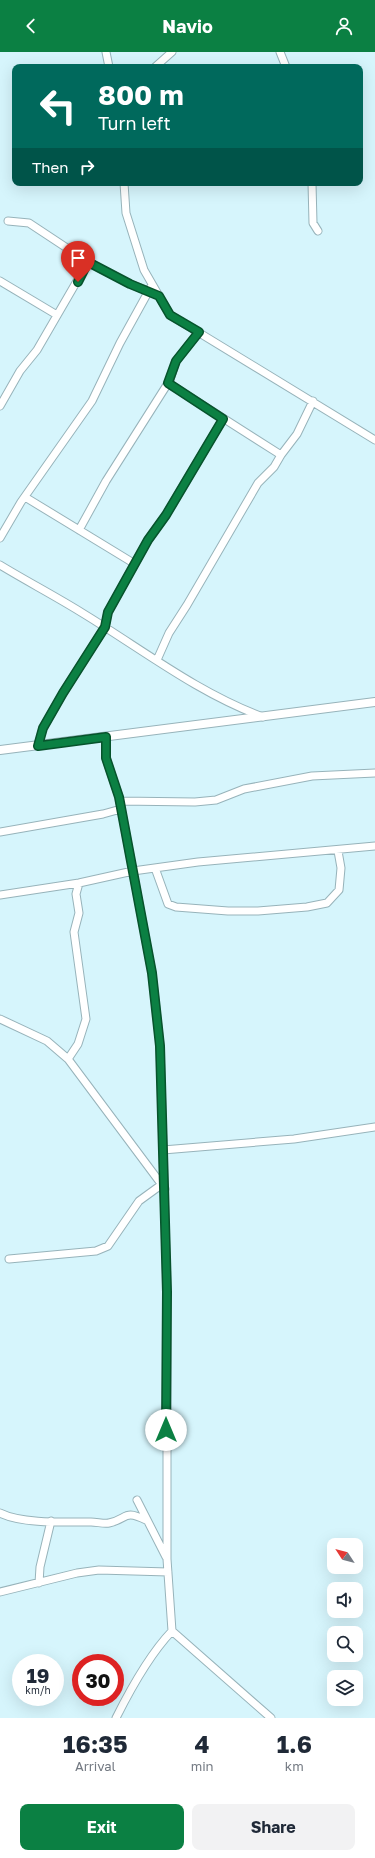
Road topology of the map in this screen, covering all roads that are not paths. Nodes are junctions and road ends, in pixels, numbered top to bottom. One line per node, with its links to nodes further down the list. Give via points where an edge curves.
1 (106, 52): 4 (street)
2 (172, 52): 5 (street)
3 (280, 52): 6 (street)
4 (108, 64)
5 (159, 64)
6 (285, 64)
7 (124, 186): 13 (street, via 126,213 144,270)
8 (312, 186): 10 (street, via 313,223)
9 (8, 221): 11 (street, via 29,224)
10 (318, 231)
11 (88, 262): 14 (street); 16 (street)
12 (0, 281): 16 (street)
13 (152, 285): 14 (street); 15 (street)
14 (148, 291): 15 (street); 24 (street, via 92,401)
15 (159, 296): 17 (street, via 170,315)
16 (57, 315): 20 (street, via 37,350 11,383)
17 (199, 332): 18 (street, via 176,361); 19 (street)
18 (168, 383): 21 (street); 25 (street, via 106,481)
19 (313, 401): 22 (street); 23 (street, via 297,434)
20 (0, 406)
21 (223, 419): 23 (street); 27 (street)
22 (375, 440)
23 (281, 455): 30 (street, via 274,467 258,483 169,633)
24 (25, 497): 25 (street); 26 (street)
25 (79, 530): 27 (street)
26 (0, 538)
27 (135, 564): 29 (street, via 108,612)
28 (0, 565): 29 (street)
29 (105, 627): 30 (street); 34 (street, via 43,728)
30 (157, 660): 32 (street, via 201,689)
31 (375, 702): 32 (street)
32 (263, 717): 33 (street)
33 (106, 737): 34 (street); 37 (street, via 106,758)
34 (38, 746): 35 (street)
35 (0, 750)
36 (375, 773): 37 (street, via 312,776 244,789 216,800)
37 (121, 805): 38 (street, via 103,814); 42 (street)
38 (0, 832)
39 (375, 846): 40 (street)
40 (338, 851): 41 (street); 41 (street, via 341,868 339,890 326,903 307,907 228,911 176,907 168,904)
41 (155, 868): 42 (street)
42 (133, 871): 43 (street); 48 (street, via 152,973 160,1046)
43 (79, 884): 44 (street); 46 (street, via 76,894 79,913 74,932 86,1019 78,1044)
44 (0, 895)
45 (0, 1019): 46 (street, via 47,1041)
46 (68, 1059): 49 (street)
47 (375, 1128): 48 (street, via 294,1139)
48 (163, 1150): 49 (street)
49 (163, 1187): 50 (street, via 139,1201 108,1246 96,1251); 55 (street, via 167,1292)
50 (9, 1259)
51 (138, 1500): 53 (street)
52 (0, 1513): 54 (street, via 25,1520)
53 (146, 1520): 54 (street, via 135,1515 125,1515 109,1523); 55 (street)
54 (52, 1521): 57 (street, via 40,1567)
55 (167, 1559): 56 (street)
56 (168, 1572): 57 (street, via 99,1570); 59 (street)
57 (39, 1583): 58 (street)
58 (0, 1592)
59 (172, 1631): 60 (street, via 152,1656); 61 (street)
60 (116, 1718)
61 (271, 1718)

